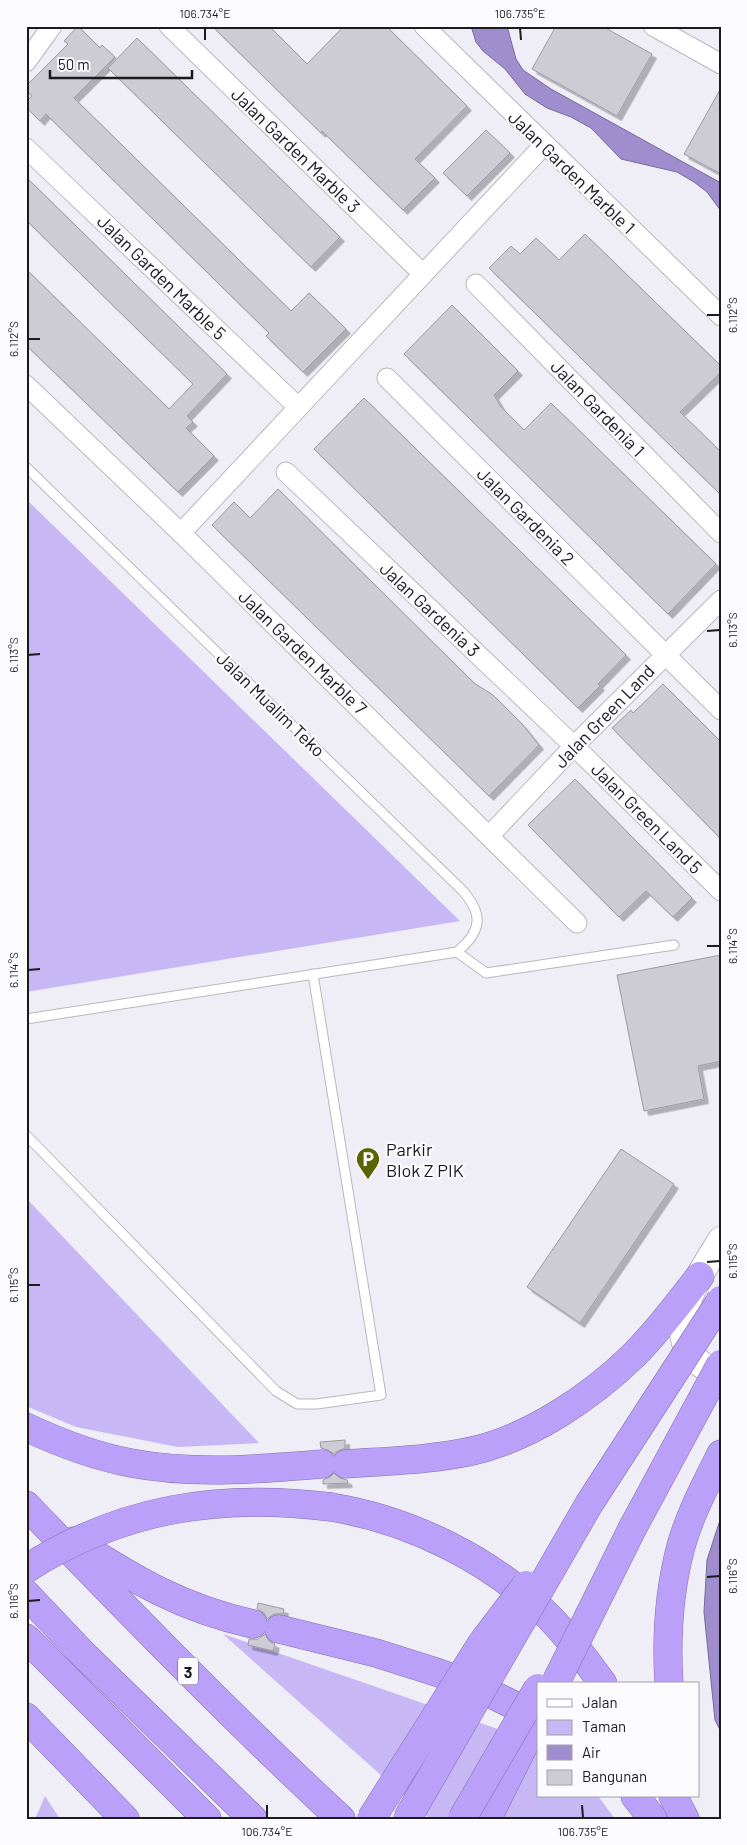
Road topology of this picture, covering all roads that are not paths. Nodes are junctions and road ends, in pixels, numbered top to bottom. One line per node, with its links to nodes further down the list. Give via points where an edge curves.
1 (52, 26): 6 (street)
2 (169, 26): 10 (street, Jalan Garden Marble 3)
3 (424, 26): 8 (street, Jalan Garden Marble 1)
4 (652, 26): 5 (street)
5 (682, 33): 7 (street)
6 (26, 62)
7 (721, 64)
8 (544, 145): 10 (street); 12 (street, Jalan Garden Marble 1)
9 (26, 148): 15 (street, Jalan Garden Marble 5)
10 (423, 274): 15 (street)
11 (476, 284): 19 (street, Jalan Gardenia 1)
12 (721, 316)
13 (387, 378): 21 (street, Jalan Gardenia 2)
14 (26, 385): 18 (street, Jalan Garden Marble 7)
15 (297, 406): 18 (street)
16 (26, 467): 28 (lane, Jalan Mualim Teko, via 463,891 474,904 478,919 474,934)
17 (286, 472): 23 (street, Jalan Gardenia 3)
18 (181, 532): 24 (street, Jalan Garden Marble 7)
19 (721, 533)
20 (721, 600): 21 (street, Jalan Green Land)
21 (665, 654): 22 (street, Jalan Gardenia 2); 23 (street, Jalan Green Land)
22 (721, 710)
23 (574, 746): 24 (street, Jalan Green Land); 25 (street, Jalan Green Land 5)
24 (490, 835): 26 (street, Jalan Garden Marble 7)
25 (721, 891)
26 (577, 923)
27 (674, 945): 28 (lane, via 486,973)
28 (457, 952): 29 (lane)
29 (314, 974): 30 (lane); 31 (lane, via 382,1395 297,1404 276,1391)
30 (26, 1019)
31 (26, 1135)
32 (721, 1240): 33 (main road)
33 (700, 1276): 36 (main road, via 686,1307 684,1338 690,1354 697,1361); 37 (highway, via 662,1325 627,1362 584,1396 533,1428 459,1454 205,1470 132,1463 80,1450)
34 (721, 1300): 39 (highway, bridge)
35 (721, 1364): 41 (highway, bridge)
36 (721, 1374)
37 (26, 1427)
38 (721, 1454): 48 (highway, via 701,1492 675,1569 668,1630)
39 (589, 1504): 60 (highway, bridge, via 482,1643); 61 (highway, bridge)
40 (33, 1511): 51 (highway, via 134,1579 216,1616 376,1653 480,1688); 59 (highway, 3, via 103,1586 273,1756)
41 (632, 1529): 45 (highway, bridge); 46 (highway, bridge)
42 (26, 1568): 47 (highway, bridge, via 97,1531 165,1511 261,1501 331,1507 372,1515 446,1545 511,1584 580,1650)
43 (26, 1594): 58 (highway)
44 (26, 1638): 57 (highway)
45 (542, 1682)
46 (556, 1682)
47 (602, 1682)
48 (669, 1682)
49 (537, 1690): 62 (highway, bridge)
50 (26, 1716): 56 (highway)
51 (537, 1716)
52 (537, 1719): 63 (highway)
53 (637, 1798): 64 (highway)
54 (674, 1798): 65 (highway)
55 (697, 1798): 66 (highway)
56 (125, 1819)
57 (208, 1819)
58 (253, 1819)
59 (341, 1819)
60 (371, 1819)
61 (407, 1819)
62 (462, 1819)
63 (487, 1819)
64 (653, 1819)
65 (686, 1819)
66 (705, 1819)

